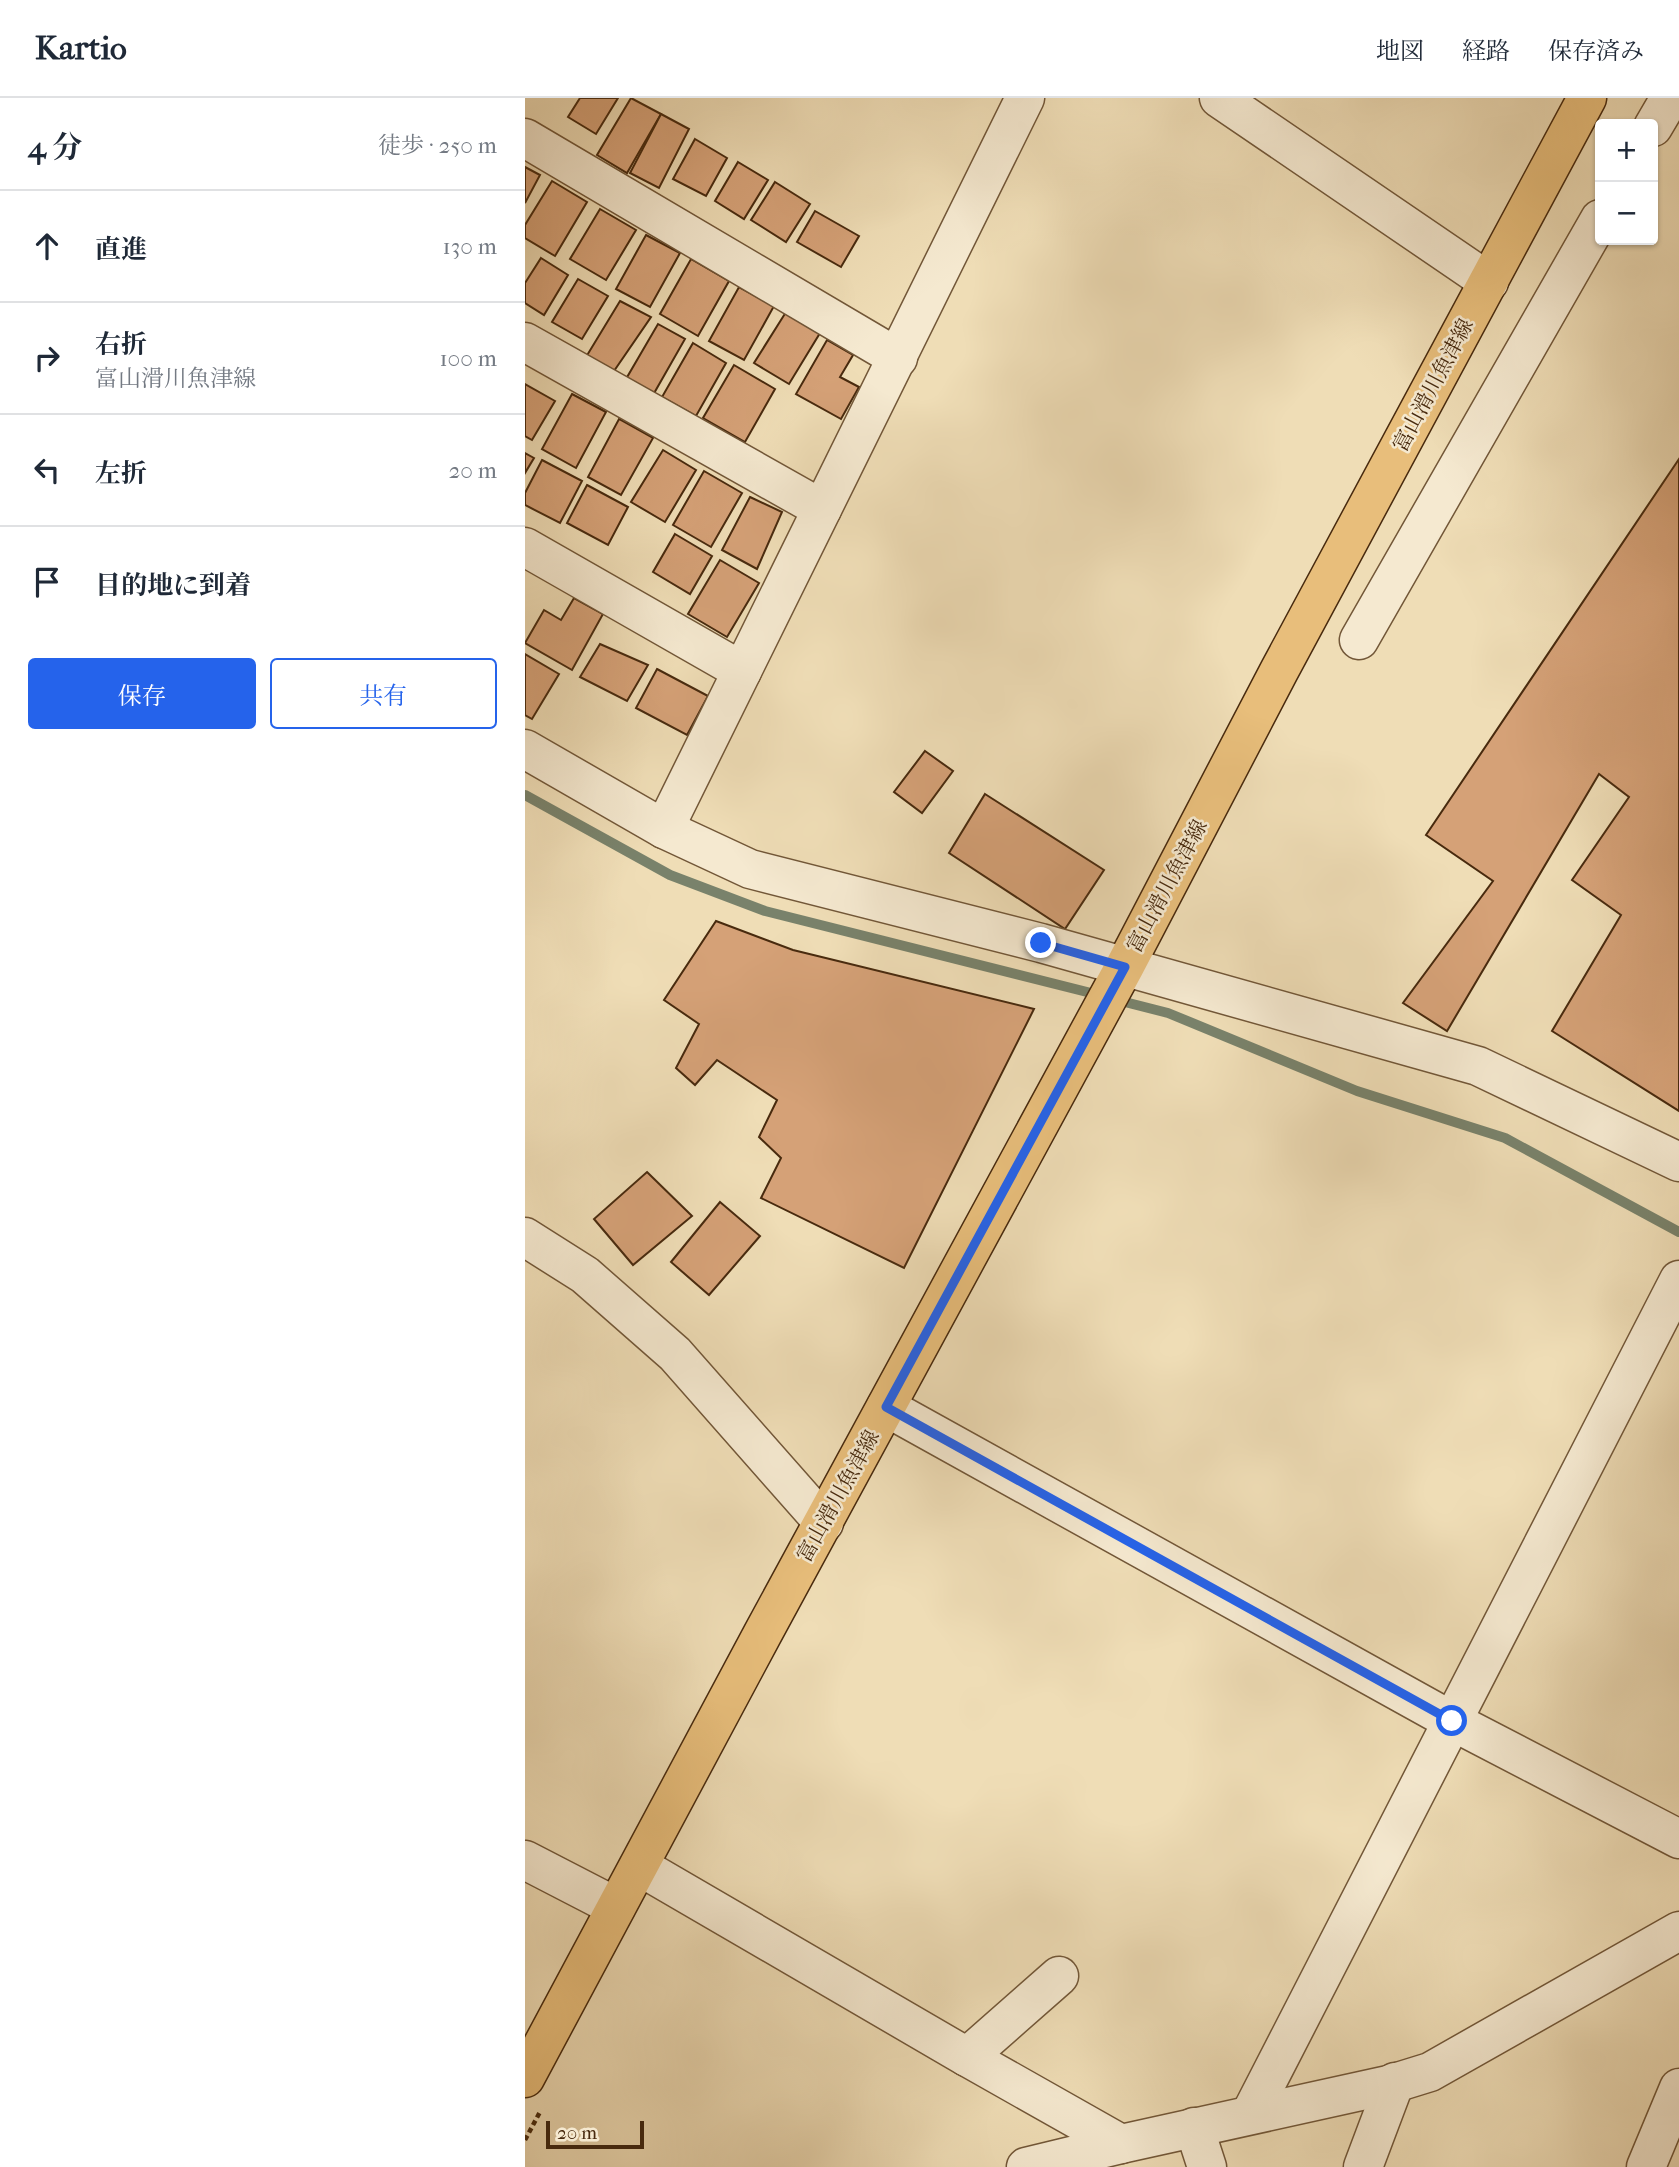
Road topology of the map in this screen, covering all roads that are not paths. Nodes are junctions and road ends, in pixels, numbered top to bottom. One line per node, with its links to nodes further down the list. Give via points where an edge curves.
1 (1025, 98): 10 (street)
2 (1219, 98): 8 (street)
3 (1587, 98): 8 (main road, 富山滑川魚津線)
4 (1669, 98): 5 (street)
5 (1657, 119)
6 (525, 138): 10 (street)
7 (1595, 228): 13 (street)
8 (1489, 282): 17 (main road, 富山滑川魚津線)
9 (525, 342): 11 (street)
10 (898, 358): 11 (street)
11 (822, 509): 14 (street)
12 (525, 547): 14 (street)
13 (1359, 640)
14 (742, 671): 16 (street)
15 (525, 749): 16 (street)
16 (664, 829): 17 (street, via 750,869)
17 (1125, 967): 18 (street, via 1478,1066); 21 (main road, 富山滑川魚津線)
18 (1679, 1162)
19 (525, 1237): 22 (street, via 585,1275 675,1353)
20 (1679, 1280): 23 (street)
21 (886, 1407): 22 (main road, 富山滑川魚津線); 23 (street)
22 (824, 1522): 26 (main road, 富山滑川魚津線)
23 (1452, 1721): 24 (street); 34 (street)
24 (1679, 1839)
25 (525, 1860): 27 (street)
26 (639, 1866): 27 (main road, 富山滑川魚津線); 30 (street)
27 (616, 1908): 31 (main road, 富山滑川魚津線)
28 (1679, 1931): 32 (street, via 1430,2072)
29 (1059, 1976): 30 (street)
30 (967, 2057): 36 (street)
31 (525, 2078)
32 (1395, 2082): 34 (street); 39 (street)
33 (1679, 2088): 40 (street)
34 (1251, 2113): 35 (street)
35 (1194, 2127): 36 (street); 38 (street)
36 (1121, 2144): 37 (street)
37 (1026, 2167)
38 (1207, 2167)
39 (1363, 2167)
40 (1646, 2167)

